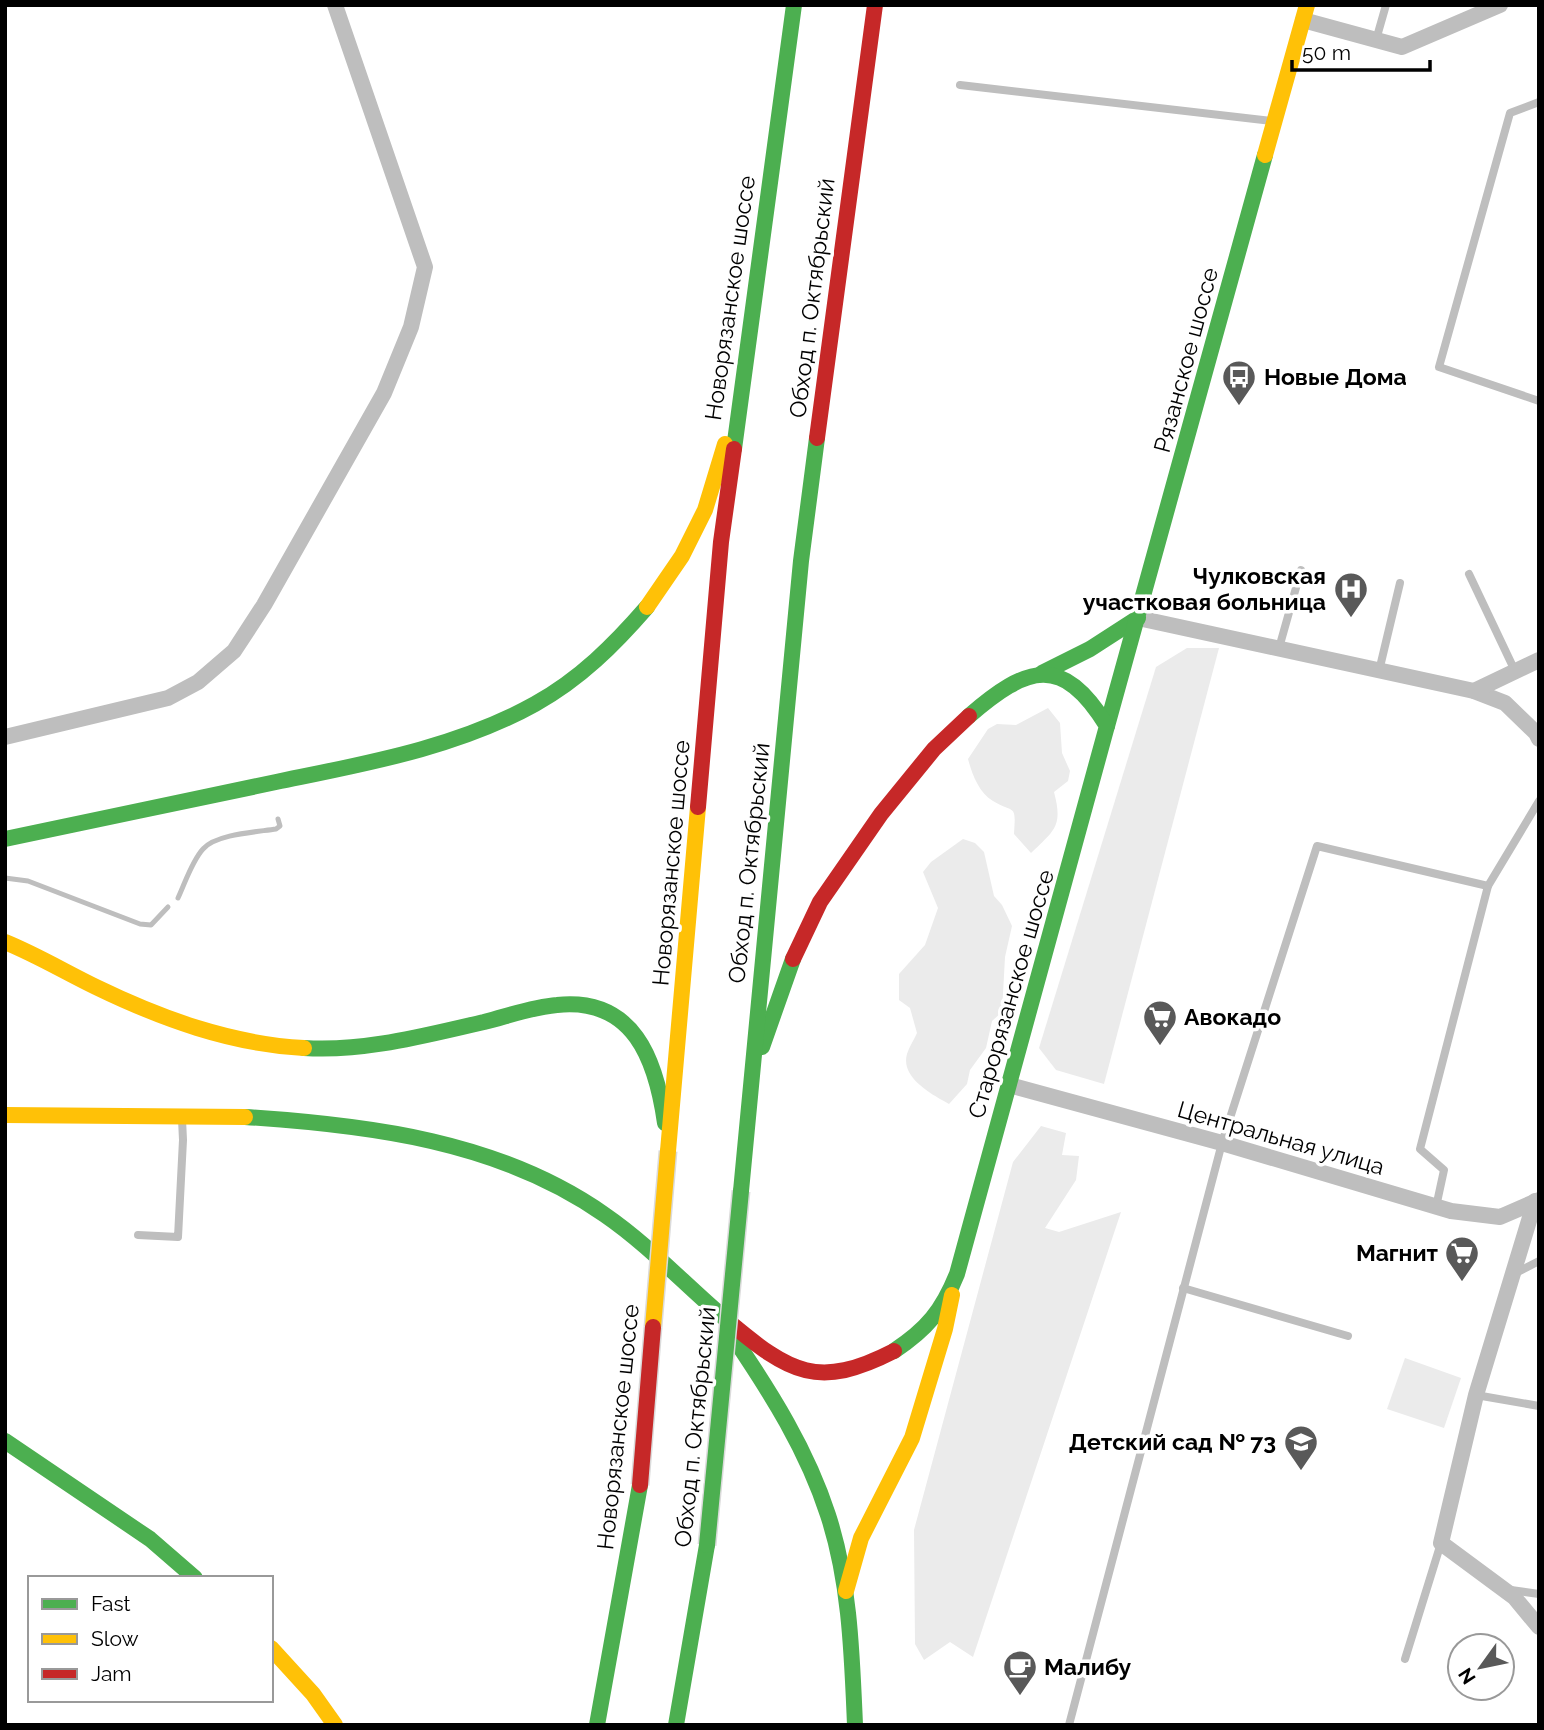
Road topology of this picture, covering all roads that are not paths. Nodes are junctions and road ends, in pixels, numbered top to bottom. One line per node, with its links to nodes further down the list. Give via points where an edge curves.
1 (335, 5): 26 (street, via 425,267 411,327 384,393 234,651 198,682 168,698)
2 (779, 5): 9 (street)
3 (794, 5): 9 (main road, Новорязанское шоссе)
4 (875, 5): 32 (main road, Обход п. Октябрьский, via 801,561)
5 (1386, 5): 8 (lane)
6 (1500, 5): 8 (street, via 1402,47)
7 (1305, 12): 8 (street); 12 (main road, Рязанское шоссе)
8 (1376, 40)
9 (783, 82): 13 (main road, Новорязанское шоссе)
10 (960, 85): 12 (lane)
11 (1539, 102): 14 (lane, via 1510,113 1439,367)
12 (1275, 121): 18 (main road, Рязанское шоссе)
13 (739, 399): 29 (main road, via 705,510 682,556 615,644 535,704 483,729 386,759); 37 (main road, Новорязанское шоссе, via 721,542)
14 (1539, 401)
15 (1301, 570): 19 (lane)
16 (1469, 574): 22 (lane)
17 (1400, 583): 21 (lane)
18 (1138, 618): 19 (street); 23 (main road); 25 (main road, Рязанское шоссе)
19 (1278, 649): 21 (street)
20 (1539, 660): 22 (street)
21 (1378, 671): 24 (street)
22 (1515, 671): 24 (street)
23 (1042, 673): 25 (main road, via 1084,692); 32 (main road, via 1010,686 974,710 925,757 887,804 816,907 782,987)
24 (1474, 691): 27 (street, via 1505,703)
25 (1107, 726): 33 (main road, Старорязанское шоссе)
26 (5, 737)
27 (1539, 739)
28 (1539, 801): 30 (lane)
29 (5, 839)
30 (1488, 886): 36 (lane, via 1317,846); 39 (lane, via 1420,1149 1444,1170)
31 (5, 942): 37 (main road, via 151,1012 260,1045 351,1046 401,1040 544,1008 593,1006 617,1015 637,1034 652,1060)
32 (751, 1079): 60 (main road, Обход п. Октябрьский, bridge, via 707,1545)
33 (1009, 1085): 36 (street, Центральная улица); 42 (main road, Старорязанское шоссе)
34 (7, 1114): 35 (main road)
35 (182, 1116): 40 (lane, via 178,1237); 45 (main road, via 286,1118 373,1128 492,1158 600,1211 652,1251)
36 (1222, 1143): 39 (street, Центральная улица); 44 (lane)
37 (668, 1152): 59 (main road, Новорязанское шоссе, bridge, via 640,1485)
38 (1537, 1201): 39 (street, Центральная улица, via 1500,1217); 43 (street)
39 (1436, 1207)
40 (138, 1235)
41 (1539, 1261): 43 (lane)
42 (957, 1274): 45 (main road, via 937,1315 906,1344 857,1367 824,1373 794,1368 776,1359); 53 (main road, via 912,1438 861,1538)
43 (1512, 1276): 47 (street)
44 (1184, 1289): 46 (lane); 62 (lane)
45 (701, 1298): 53 (main road, via 758,1373 806,1458 836,1543)
46 (1348, 1336)
47 (1476, 1395): 48 (lane); 50 (street)
48 (1539, 1406)
49 (5, 1441): 51 (main road, via 150,1539)
50 (1441, 1543): 52 (street); 57 (lane)
51 (193, 1576)
52 (1503, 1589): 54 (lane); 55 (street)
53 (845, 1594): 61 (main road)
54 (1539, 1594)
55 (1539, 1627)
56 (273, 1650): 58 (main road)
57 (1405, 1659)
58 (335, 1725)
59 (597, 1725)
60 (676, 1725)
61 (855, 1725)
62 (1069, 1725)

